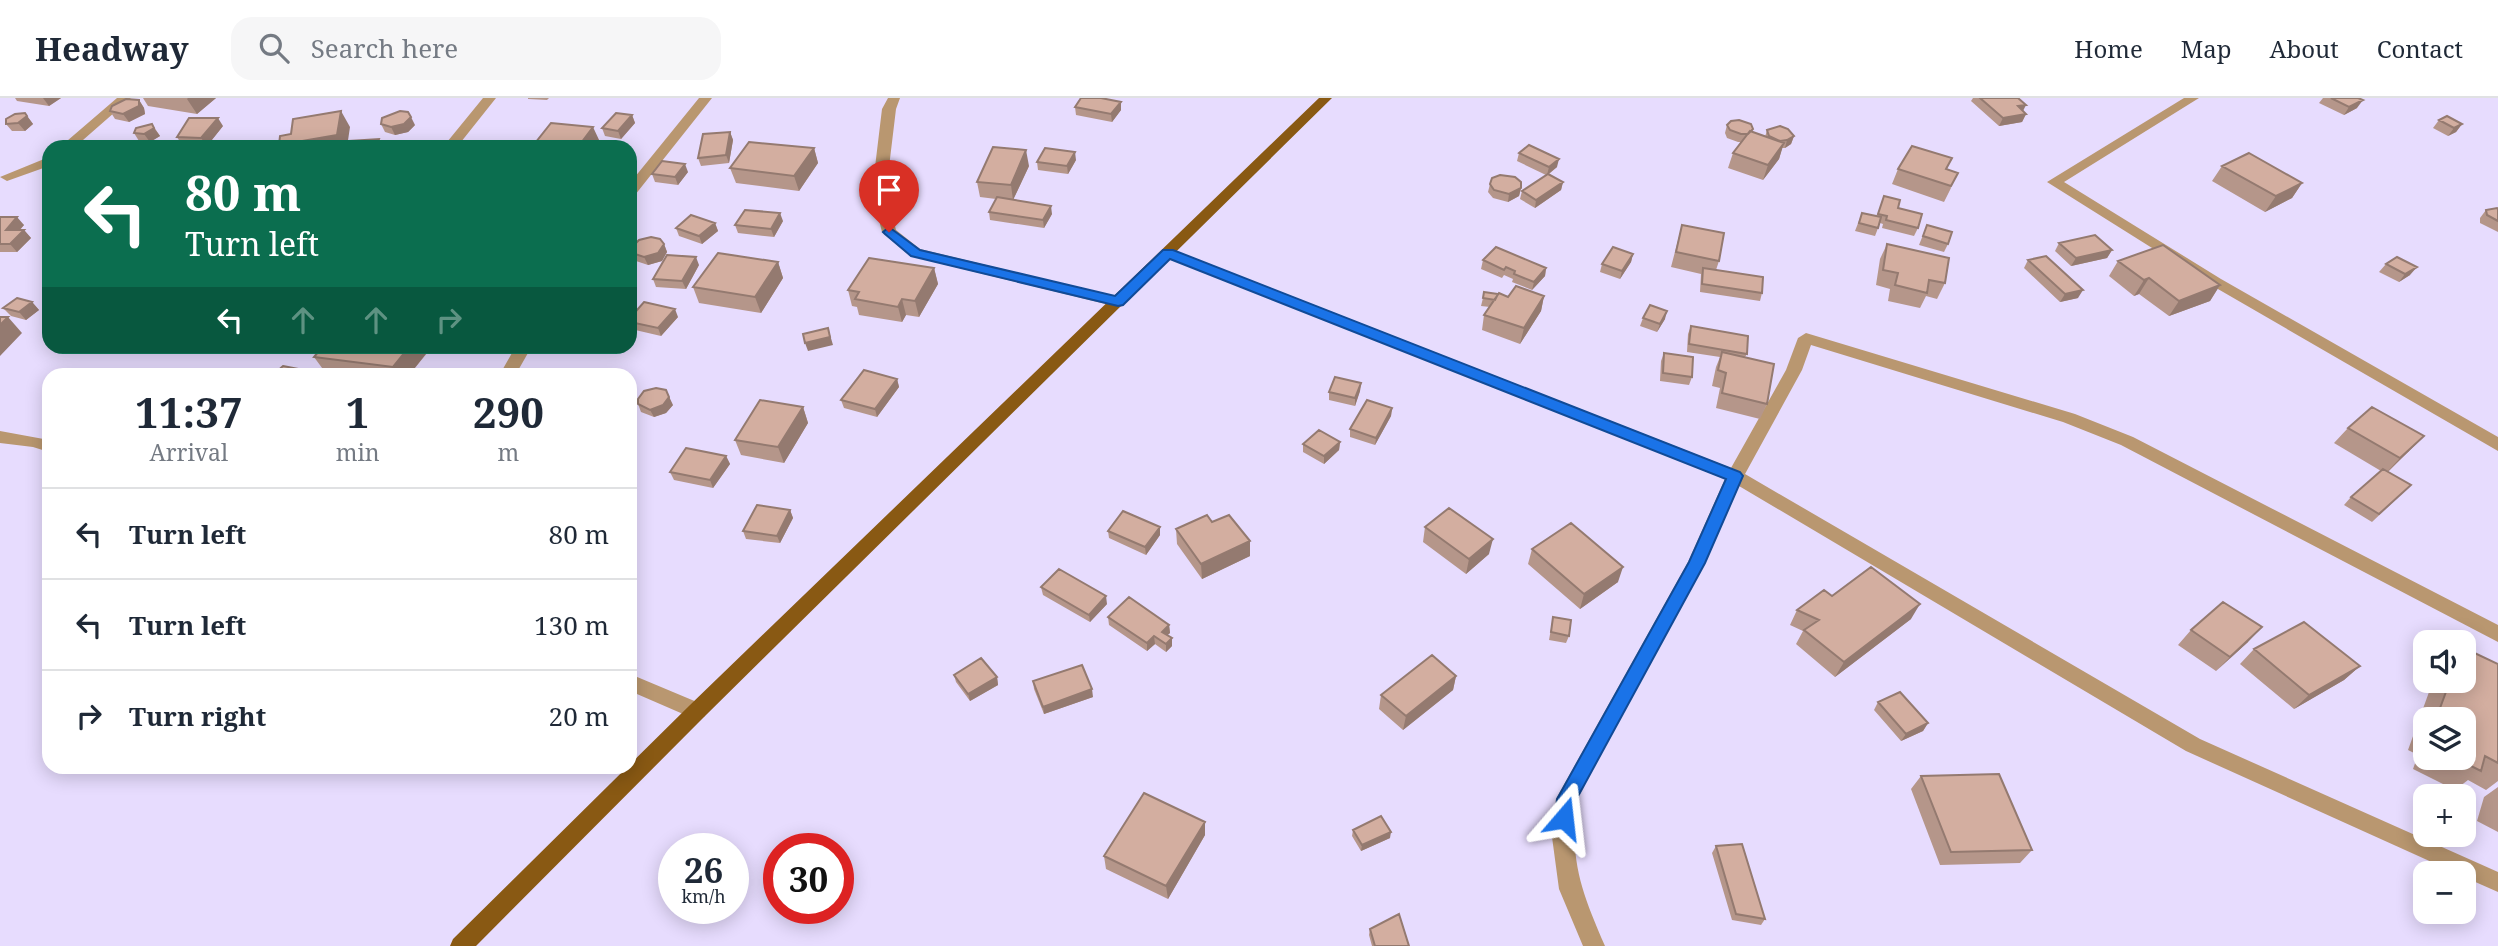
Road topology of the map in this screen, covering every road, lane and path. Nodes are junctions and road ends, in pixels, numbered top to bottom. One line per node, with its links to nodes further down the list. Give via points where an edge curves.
1 (125, 98): 7 (street)
2 (490, 98): 8 (street)
3 (706, 98): 11 (street)
4 (894, 98): 13 (street, via 879,192 889,232 915,253)
5 (1326, 98): 12 (main road)
6 (2193, 98): 16 (street, via 2053,182)
7 (74, 140)
8 (456, 140)
9 (42, 164): 10 (street)
10 (2, 178)
11 (637, 183)
12 (1168, 253): 13 (main road); 17 (street)
13 (1118, 302): 20 (main road)
14 (0, 437): 15 (street)
15 (42, 445)
16 (2498, 446)
17 (1735, 476): 18 (street, via 1794,370 1806,338 2070,418 2127,441); 23 (street, via 2193,745); 25 (street, via 1696,563 1566,799 1562,837 1570,889)
18 (2498, 634)
19 (637, 685): 20 (street)
20 (697, 711): 21 (main road)
21 (637, 771)
22 (634, 774): 24 (main road)
23 (2498, 882)
24 (461, 946)
25 (1594, 946)

